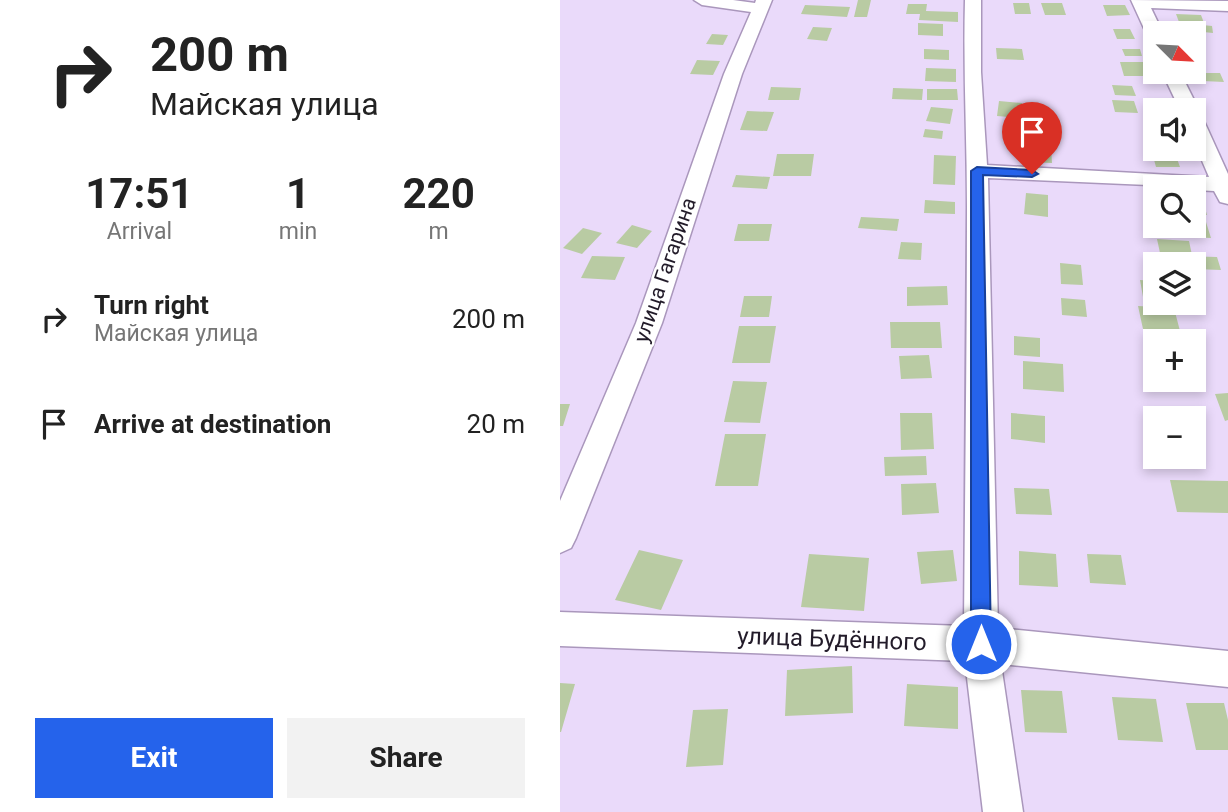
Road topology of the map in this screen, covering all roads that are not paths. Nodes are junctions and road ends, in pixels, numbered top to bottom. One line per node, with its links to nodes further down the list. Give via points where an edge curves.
1 (702, 0): 4 (street)
2 (973, 0): 8 (street)
3 (1140, 1): 5 (street); 6 (street)
4 (762, 4): 10 (street, улица Гагарина, via 733,74 649,323)
5 (1228, 6)
6 (1149, 21)
7 (1206, 146): 9 (street)
8 (977, 171): 9 (street); 12 (street)
9 (1226, 189)
10 (560, 538)
11 (560, 629): 12 (street, улица Будённого)
12 (981, 644): 13 (street, улица Будённого); 14 (street)
13 (1228, 669)
14 (1003, 812)

